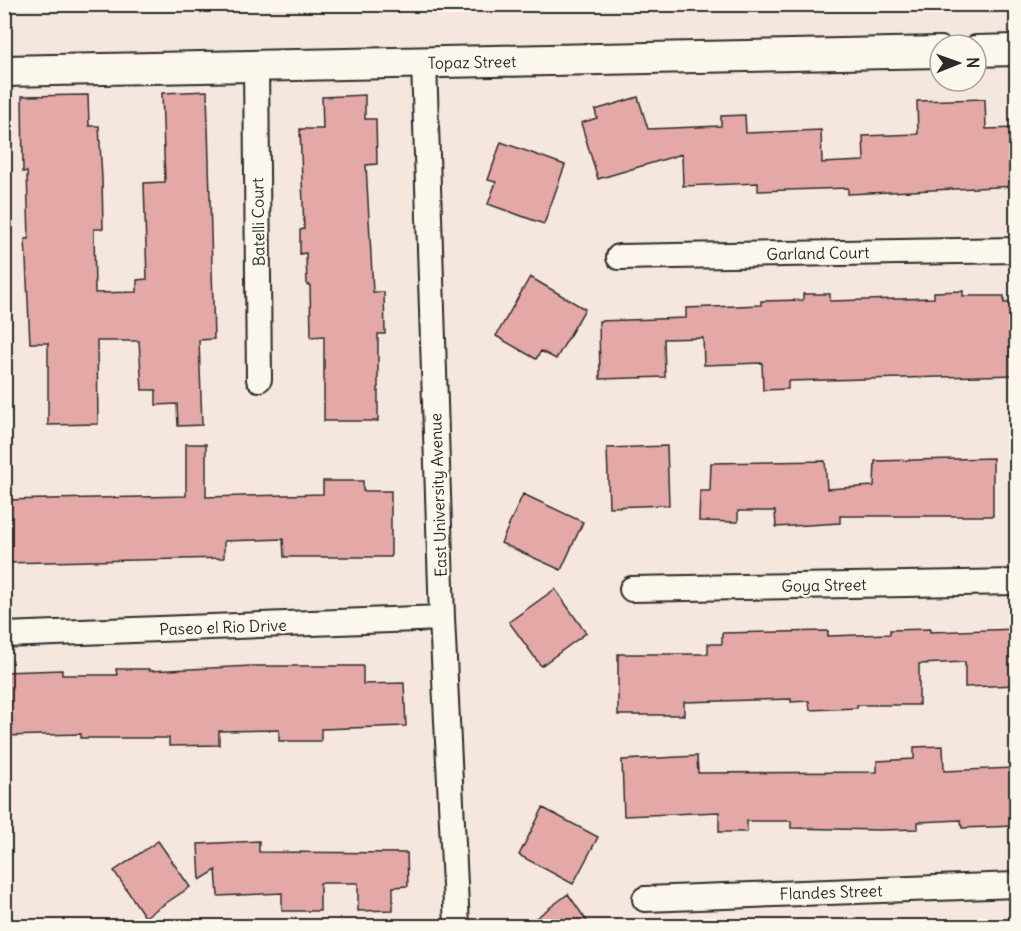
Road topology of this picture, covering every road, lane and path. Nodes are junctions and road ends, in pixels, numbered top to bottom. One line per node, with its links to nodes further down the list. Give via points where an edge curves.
1 (1017, 50): 2 (street)
2 (988, 51)
3 (928, 52): 4 (street, Topaz Street)
4 (424, 63): 5 (street, Topaz Street); 12 (street, East University Avenue)
5 (256, 66): 6 (street, Topaz Street); 9 (street, Batelli Court)
6 (4, 71)
7 (1017, 250): 8 (street, Garland Court)
8 (619, 257)
9 (259, 379)
10 (1017, 582): 11 (street, Goya Street)
11 (632, 589)
12 (442, 618): 13 (street, Paseo el Rio Drive); 16 (street, East University Avenue)
13 (4, 635)
14 (1017, 885): 15 (street, Flandes Street)
15 (645, 899)
16 (457, 927)

